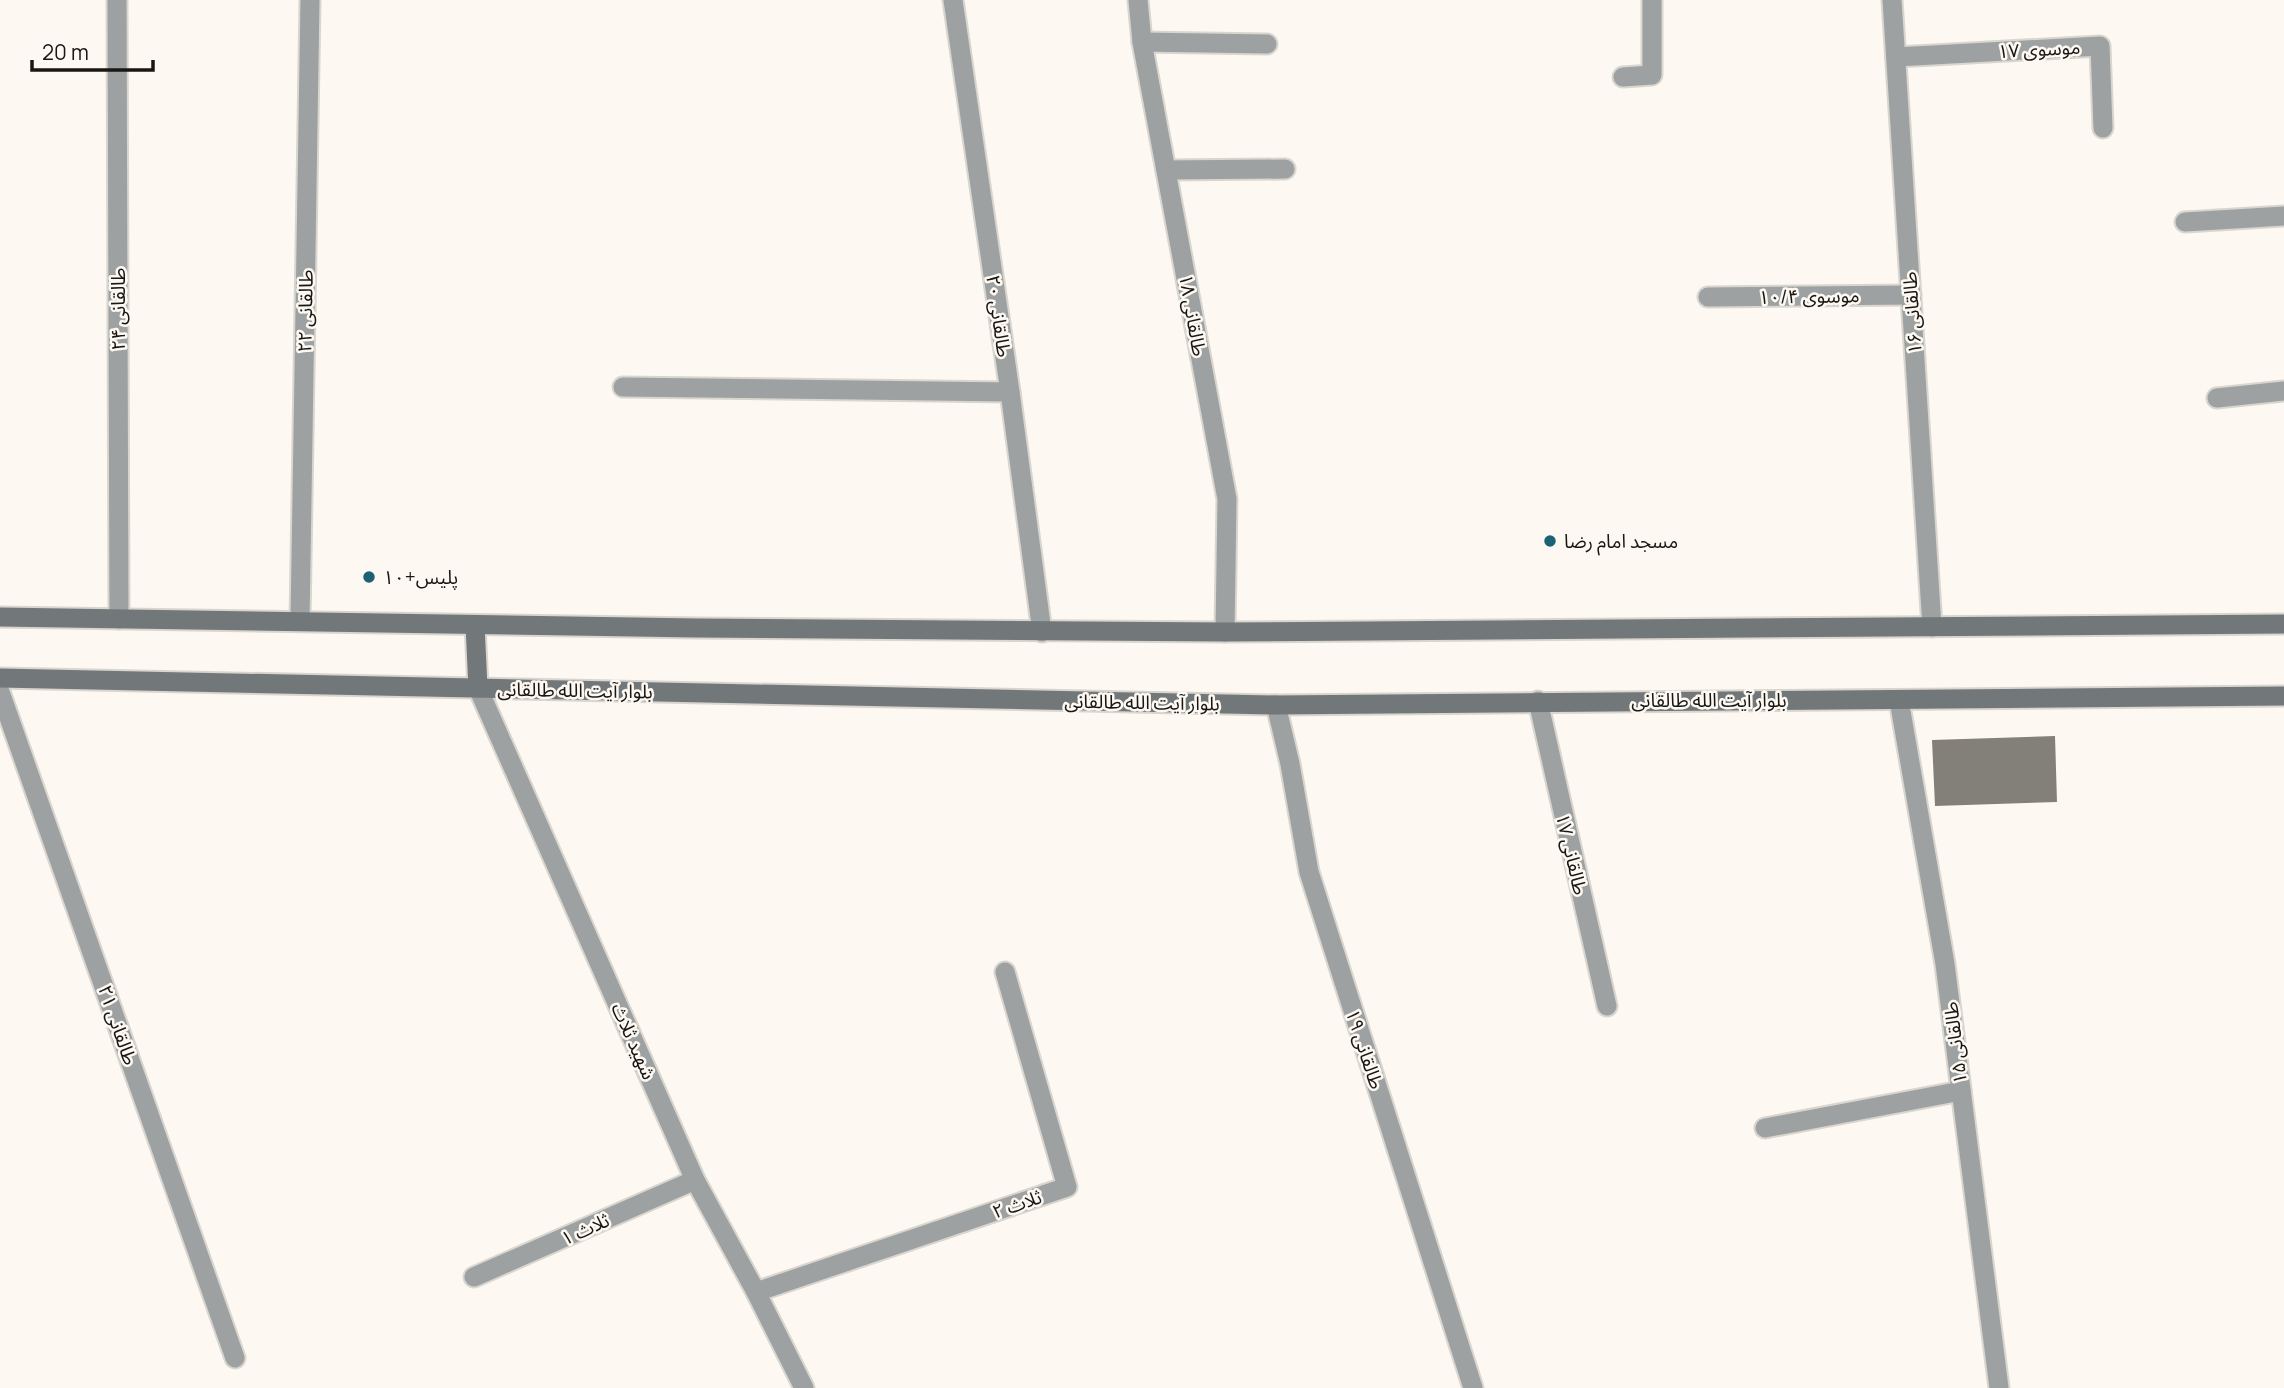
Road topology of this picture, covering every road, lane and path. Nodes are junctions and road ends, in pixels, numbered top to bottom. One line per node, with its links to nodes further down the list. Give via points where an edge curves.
1 (117, 0): 23 (street, طالقانی ۲۴)
2 (310, 0): 24 (street, طالقانی ۲۲)
3 (953, 0): 20 (street, طالقانی ۲۰)
4 (1138, 0): 7 (street, طالقانی ۱۸)
5 (1652, 0): 10 (street, via 1652,75)
6 (1892, 0): 9 (street, طالقانی ۱۶)
7 (1142, 42): 8 (street); 13 (street, طالقانی ۱۸)
8 (1267, 44)
9 (1896, 57): 11 (street, موسوی ۱۷, via 2101,46); 16 (street, طالقانی ۱۶)
10 (1623, 77)
11 (2103, 128)
12 (1285, 169): 13 (street)
13 (1166, 170): 29 (street, طالقانی ۱۸, via 1227,499)
14 (2284, 216): 15 (street)
15 (2185, 222)
16 (1911, 295): 17 (street, موسوی ۱۰/۴); 27 (street, طالقانی ۱۶)
17 (1708, 297)
18 (623, 387): 20 (street)
19 (2284, 391): 21 (street)
20 (1010, 392): 28 (street, طالقانی ۲۰)
21 (2217, 398)
22 (0, 617): 23 (main road)
23 (119, 619): 24 (main road)
24 (300, 621): 26 (main road)
25 (2284, 624): 27 (main road)
26 (475, 625): 28 (main road); 31 (main road)
27 (1932, 627): 29 (main road)
28 (1042, 632): 29 (main road)
29 (1225, 632)
30 (0, 678): 31 (main road, بلوار آیت الله طالقانی)
31 (478, 688): 36 (main road, بلوار آیت الله طالقانی); 41 (street, شهید ثلاث)
32 (0, 692): 44 (street, طالقانی ۲۱)
33 (2284, 696): 34 (main road, بلوار آیت الله طالقانی)
34 (1899, 700): 35 (main road, بلوار آیت الله طالقانی); 39 (street, طالقانی ۱۵, via 1945,964)
35 (1538, 701): 36 (main road, بلوار آیت الله طالقانی); 38 (street, طالقانی ۱۷)
36 (1276, 705): 46 (street, طالقانی ۱۹, via 1309,872)
37 (1006, 972): 43 (street, ثلاث ۲, via 1067,1187)
38 (1607, 1006)
39 (1961, 1091): 40 (street); 47 (street, طالقانی ۱۵)
40 (1765, 1128)
41 (695, 1180): 42 (street, ثلاث ۱); 43 (street, شهید ثلاث)
42 (474, 1277)
43 (756, 1292): 45 (street, شهید ثلاث)
44 (236, 1358)
45 (804, 1388)
46 (1473, 1388)
47 (1999, 1388)

